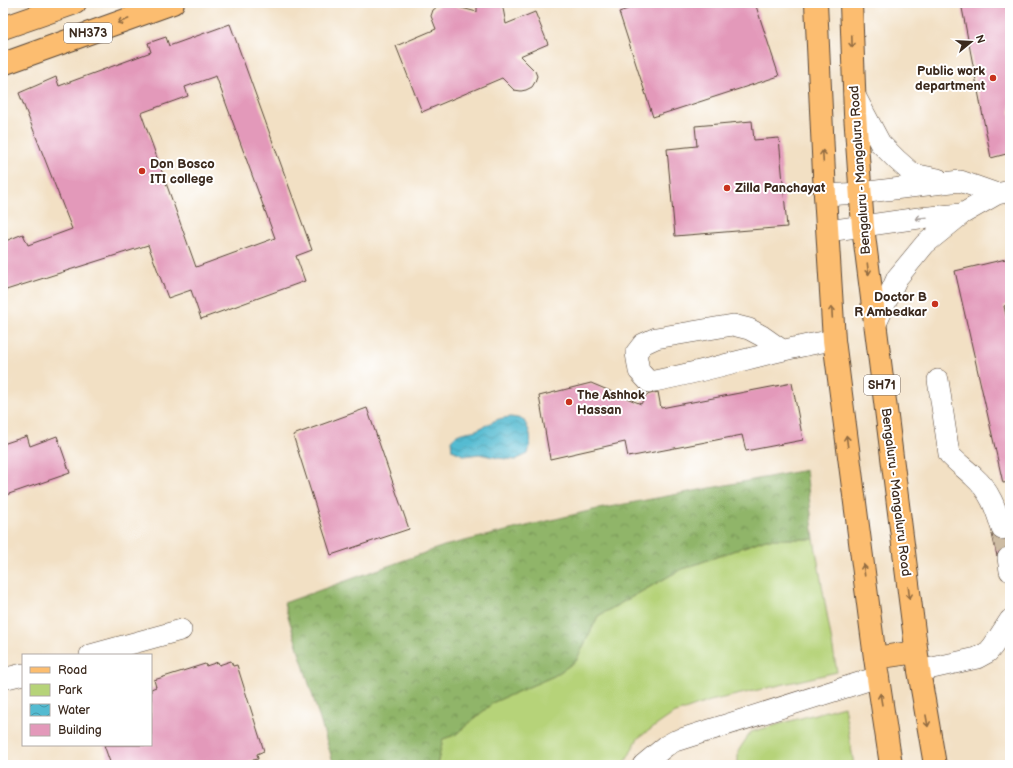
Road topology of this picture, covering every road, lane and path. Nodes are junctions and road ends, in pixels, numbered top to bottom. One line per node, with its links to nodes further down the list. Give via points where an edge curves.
1 (75, 3): 5 (main road, NH373)
2 (173, 3): 6 (main road, NH373, one-way to 6)
3 (816, 3): 11 (main road, one-way to 3)
4 (851, 3): 7 (main road, Bengaluru - Mangaluru Road / SH71, one-way to 7)
5 (3, 28)
6 (3, 64)
7 (854, 94): 8 (street, via 880,143 913,174); 10 (main road, Bengaluru - Mangaluru Road / SH71)
8 (960, 181): 9 (street); 10 (street)
9 (1003, 193): 12 (street)
10 (860, 194): 11 (street); 13 (main road, Bengaluru - Mangaluru Road / SH71)
11 (825, 195): 14 (main road)
12 (962, 214): 13 (street, one-way to 13); 15 (street, via 925,244 897,278)
13 (863, 227): 14 (street); 15 (main road, Bengaluru - Mangaluru Road / SH71, one-way to 15)
14 (828, 231): 16 (main road, one-way to 14)
15 (875, 326): 23 (main road, Bengaluru - Mangaluru Road / SH71, one-way to 23)
16 (834, 340): 17 (street); 24 (main road, one-way to 16)
17 (782, 350): 17 (street, via 649,382 640,371 636,353 643,344 656,338 733,325 749,329)
18 (938, 380): 19 (street, via 949,454 991,497)
19 (1002, 529)
20 (1010, 620): 23 (street, via 988,652 977,658)
21 (181, 630): 22 (street)
22 (94, 654)
23 (918, 661): 24 (main road); 29 (main road, Bengaluru - Mangaluru Road / SH71, one-way to 29)
24 (876, 668): 27 (street, via 675,741); 28 (main road, one-way to 24)
25 (22, 674): 26 (street)
26 (3, 679)
27 (642, 765)
28 (891, 765)
29 (935, 765)

